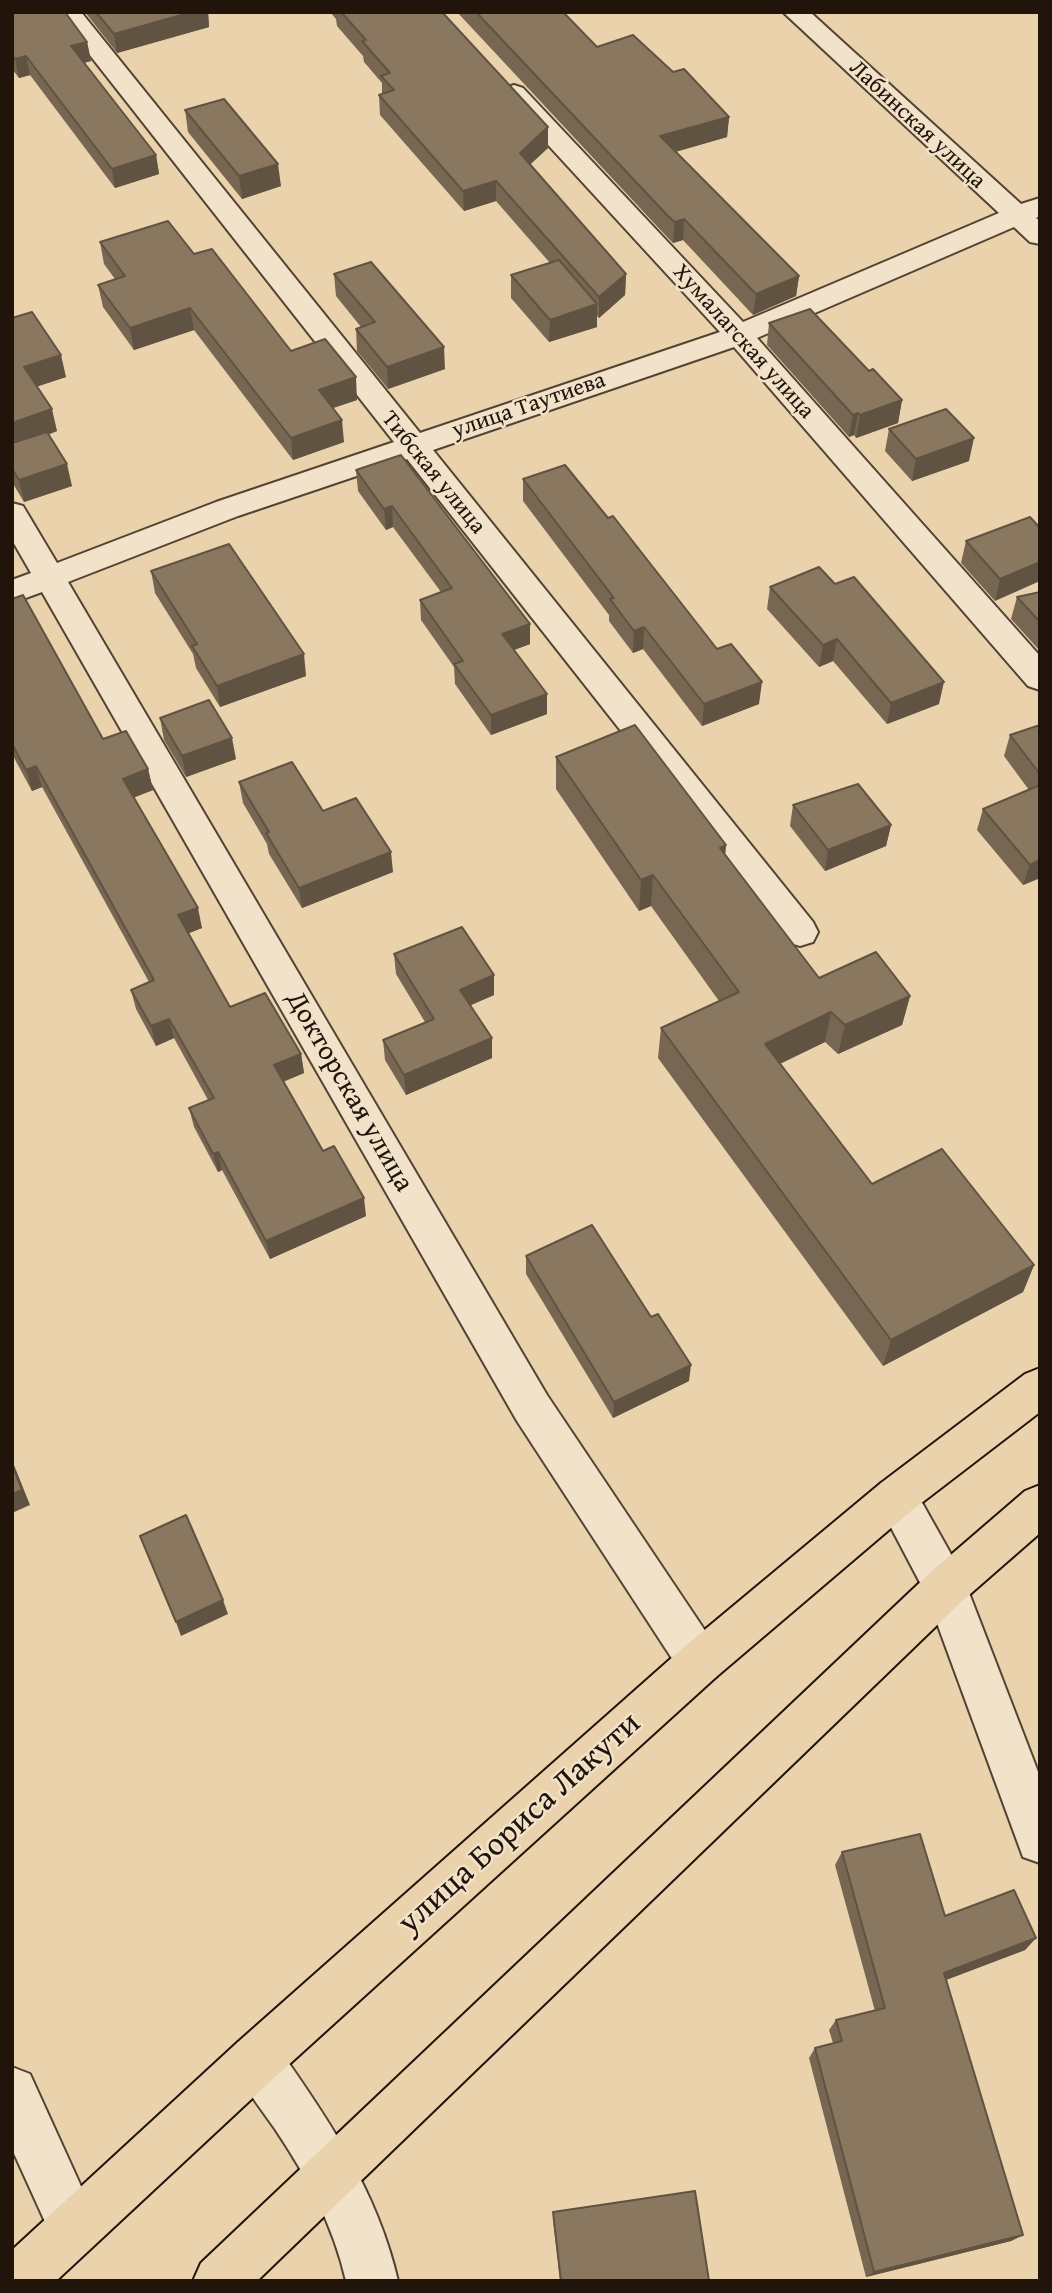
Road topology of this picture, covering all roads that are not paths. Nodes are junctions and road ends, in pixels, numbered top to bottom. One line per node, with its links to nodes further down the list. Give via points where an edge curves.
1 (68, 12): 7 (street, Тибская улица)
2 (795, 12): 4 (street, Лабинская улица)
3 (495, 73): 6 (street, Хумалагская улица)
4 (1028, 211): 5 (street, Лабинская улица); 6 (street, улица Таутиева)
5 (1040, 236)
6 (739, 335): 7 (street, улица Таутиева); 11 (street, Хумалагская улица)
7 (411, 445): 9 (street, улица Таутиева, via 227,509); 12 (street, Тибская улица)
8 (12, 513): 9 (street, Докторская улица)
9 (52, 579): 10 (street, улица Таутиева); 17 (street, Докторская улица, via 532,1408)
10 (12, 592)
11 (1040, 678)
12 (800, 932)
13 (1040, 1387): 14 (main road, улица Бориса Лакути)
14 (896, 1497): 16 (street); 17 (main road, улица Бориса Лакути)
15 (1040, 1505): 16 (main road)
16 (946, 1587): 18 (street); 21 (main road)
17 (700, 1662): 19 (main road, улица Бориса Лакути)
18 (1040, 1840)
19 (256, 2060): 21 (street); 22 (main road, улица Бориса Лакути)
20 (12, 2092): 22 (street)
21 (333, 2172): 24 (main road); 25 (street)
22 (74, 2228): 23 (main road, улица Бориса Лакути)
23 (17, 2281)
24 (219, 2281)
25 (372, 2281)

